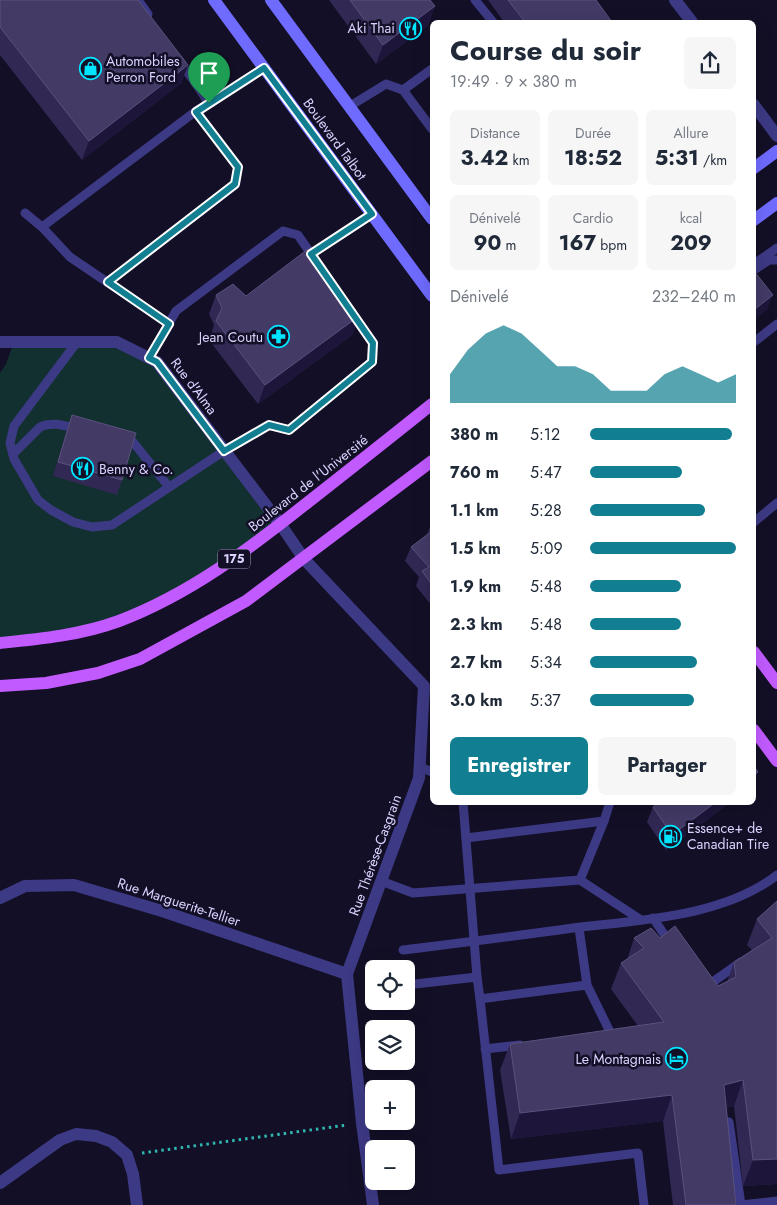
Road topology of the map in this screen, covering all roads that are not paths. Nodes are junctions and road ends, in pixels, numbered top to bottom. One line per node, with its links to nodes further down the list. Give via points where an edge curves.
1 (138, 0): 8 (lane)
2 (214, 0): 10 (main road, Boulevard Talbot)
3 (271, 0): 14 (main road)
4 (475, 0): 6 (lane)
5 (675, 0): 7 (street)
6 (491, 20)
7 (690, 20)
8 (154, 24)
9 (176, 55): 13 (lane)
10 (264, 68): 13 (lane); 24 (main road, Boulevard Talbot)
11 (430, 70): 12 (lane)
12 (403, 90): 14 (lane, via 386,84); 17 (lane)
13 (209, 103): 16 (lane)
14 (350, 106): 22 (main road)
15 (756, 108): 18 (street)
16 (196, 112): 26 (lane); 33 (lane, via 238,167 235,184)
17 (430, 126)
18 (777, 136)
19 (777, 151): 20 (main road)
20 (756, 167)
21 (777, 203): 25 (main road)
22 (430, 212)
23 (25, 213): 26 (lane)
24 (372, 214): 28 (lane); 34 (main road, Boulevard Talbot)
25 (756, 219)
26 (42, 228): 33 (lane, via 70,257)
27 (777, 248): 30 (lane)
28 (311, 254): 32 (lane); 37 (lane, via 298,235 283,231 176,311)
29 (777, 260): 31 (lane, via 769,260)
30 (756, 263)
31 (756, 269)
32 (322, 270)
33 (108, 282): 37 (lane)
34 (430, 293)
35 (345, 302): 47 (lane, via 373,343 372,362 289,430 269,425)
36 (777, 319): 39 (lane)
37 (169, 324): 43 (lane)
38 (777, 324): 40 (lane)
39 (756, 334)
40 (756, 340)
41 (0, 342): 42 (street, Rue d'Alma)
42 (77, 342): 43 (street, Rue d'Alma, via 117,342); 48 (lane, via 14,426 10,442)
43 (149, 358): 47 (street, Rue d'Alma, via 157,362)
44 (430, 406): 53 (main road, Boulevard de l'Université / 175)
45 (89, 432): 48 (lane, via 45,424)
46 (115, 438): 50 (lane, via 134,442)
47 (224, 451): 50 (lane); 53 (street, Rue d'Alma)
48 (13, 454): 50 (lane, via 38,500 73,522 92,527 112,526)
49 (430, 463): 54 (main road)
50 (169, 488)
51 (777, 503): 52 (lane)
52 (756, 520)
53 (281, 524): 54 (street, Rue d'Alma); 55 (main road, Boulevard de l'Université / 175, via 177,595 118,621 74,634)
54 (304, 559): 58 (main road, via 246,601 140,658 98,673 63,680); 59 (street)
55 (0, 642)
56 (756, 655): 57 (main road)
57 (777, 684)
58 (0, 686)
59 (424, 686): 60 (lane); 63 (street, Rue Thérèse-Casgrain)
60 (430, 694)
61 (756, 733): 62 (main road)
62 (777, 761)
63 (420, 767): 64 (lane); 71 (street, Rue Thérèse-Casgrain, via 419,778)
64 (430, 771)
65 (463, 805): 68 (lane)
66 (609, 805): 67 (lane)
67 (604, 821): 68 (lane); 70 (lane)
68 (466, 838): 72 (lane)
69 (776, 876): 74 (lane, via 734,900)
70 (580, 880): 72 (lane); 75 (lane)
71 (381, 881): 72 (lane, via 413,893); 81 (street, Rue Thérèse-Casgrain)
72 (470, 889): 77 (lane)
73 (0, 898): 81 (street, Rue Marguerite-Tellier, via 25,886 74,885 162,911)
74 (653, 918): 75 (lane); 79 (lane)
75 (641, 920): 76 (lane)
76 (579, 928): 77 (lane); 85 (lane)
77 (474, 941): 78 (lane); 82 (lane)
78 (403, 950)
79 (675, 950)
80 (747, 958): 83 (lane, via 702,990)
81 (347, 974): 94 (street, Rue Thérèse-Casgrain)
82 (477, 977): 84 (lane); 86 (lane)
83 (696, 982)
84 (415, 985)
85 (587, 986): 86 (lane); 87 (lane, via 611,1034)
86 (480, 999): 89 (lane)
87 (592, 1036)
88 (534, 1043): 89 (lane)
89 (485, 1049): 95 (lane, via 498,1170 638,1152)
90 (728, 1122): 96 (lane)
91 (0, 1183): 93 (street, via 60,1140 76,1134 96,1136 112,1142 127,1155)
92 (777, 1201): 96 (lane)
93 (137, 1205)
94 (373, 1205)
95 (644, 1205)
96 (741, 1205)

